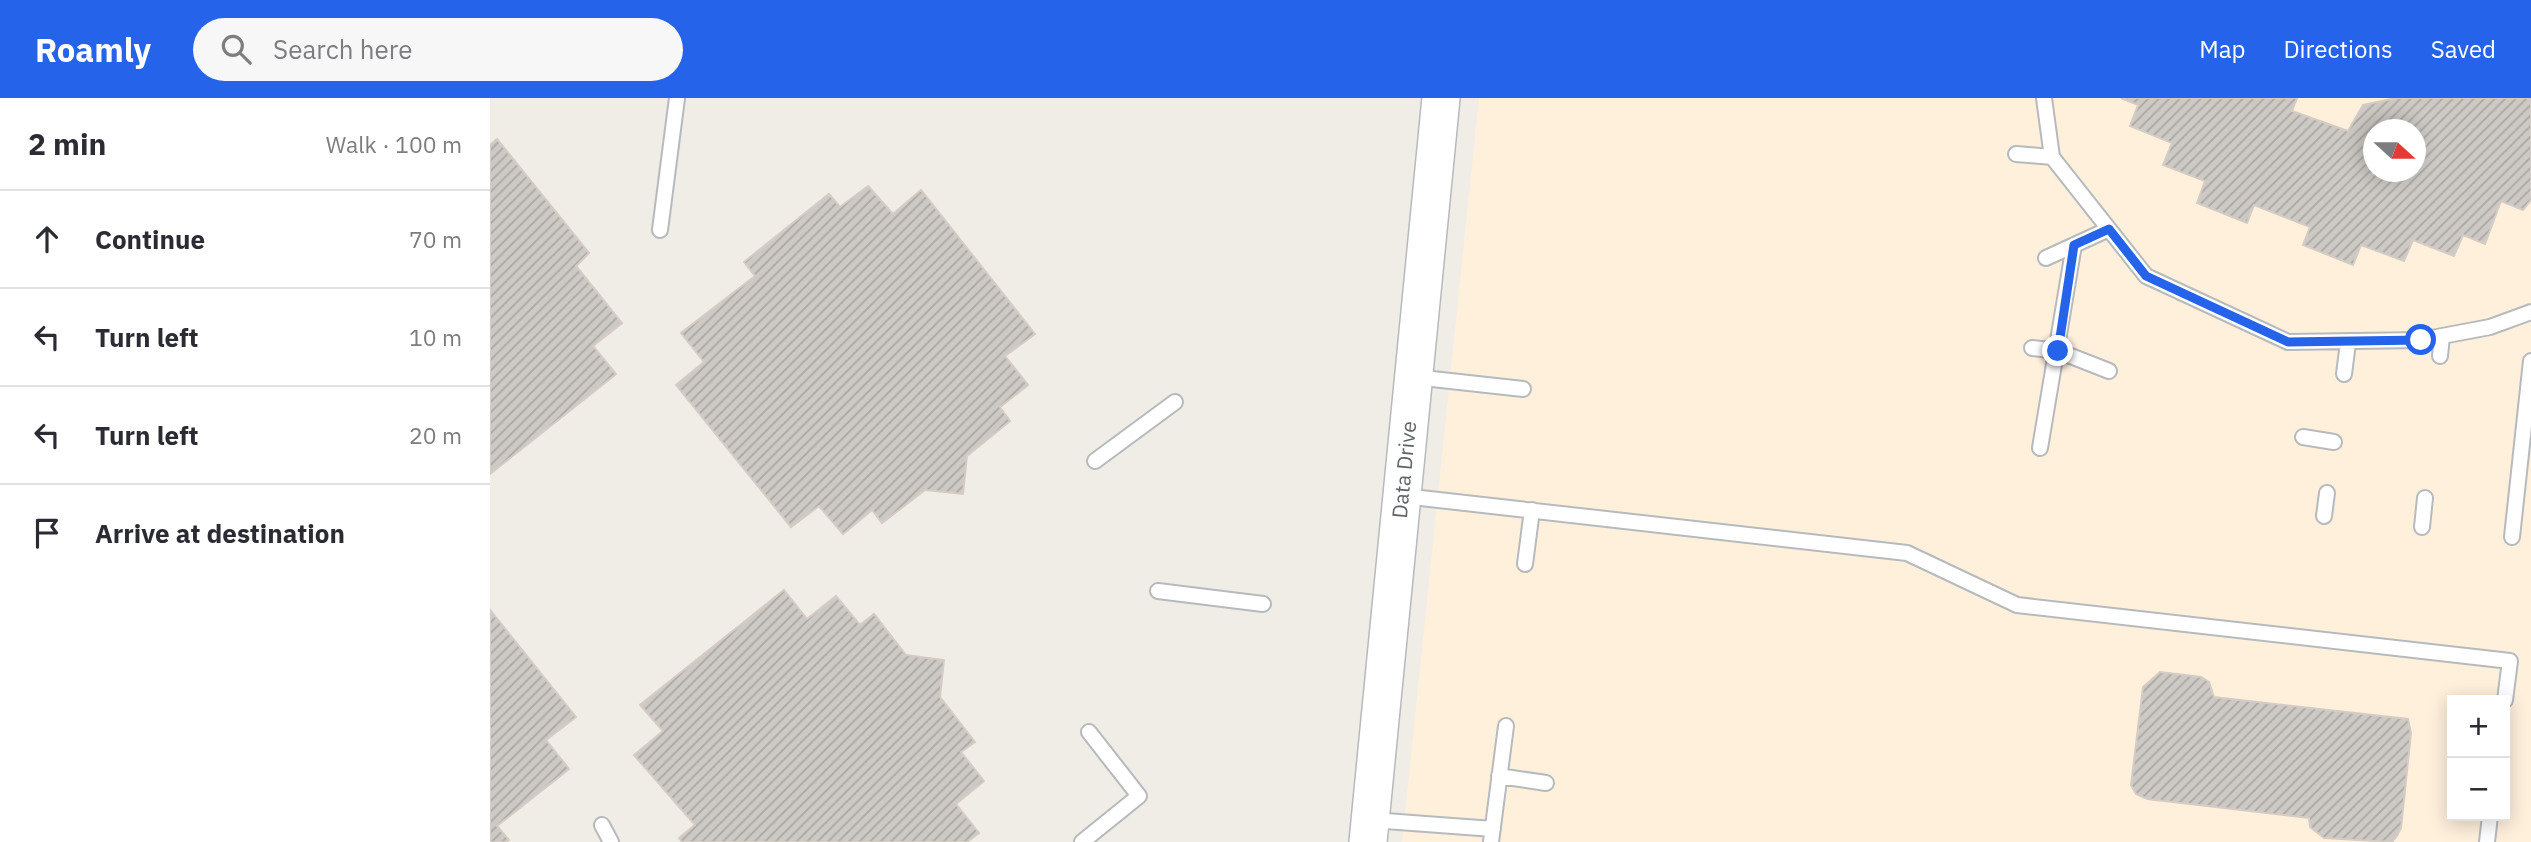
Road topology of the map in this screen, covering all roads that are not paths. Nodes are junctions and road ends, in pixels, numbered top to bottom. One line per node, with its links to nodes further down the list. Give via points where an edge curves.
1 (677, 98): 7 (lane)
2 (1441, 98): 19 (street, Data Drive)
3 (2044, 98): 5 (lane)
4 (2016, 154): 5 (lane)
5 (2052, 157): 6 (lane)
6 (2109, 229): 8 (lane); 12 (lane, via 2146,276 2288,342)
7 (660, 230)
8 (2074, 245): 9 (lane); 14 (lane)
9 (2046, 258)
10 (2531, 312): 11 (lane, via 2490,327)
11 (2442, 336): 12 (lane); 15 (lane)
12 (2348, 343): 18 (lane)
13 (2032, 348): 14 (lane)
14 (2058, 351): 17 (lane); 24 (lane)
15 (2440, 356)
16 (2531, 361): 32 (lane)
17 (2109, 371)
18 (2344, 374)
19 (1414, 377): 20 (lane); 27 (street, Data Drive)
20 (1523, 389)
21 (1175, 402): 25 (lane)
22 (2304, 436): 23 (lane)
23 (2334, 442)
24 (2040, 448)
25 (1095, 461)
26 (2327, 493): 30 (lane)
27 (1402, 496): 29 (lane); 43 (street, Data Drive)
28 (2425, 498): 31 (lane)
29 (1532, 510): 33 (lane); 36 (lane, via 1907,553 2017,605 2510,661)
30 (2324, 516)
31 (2422, 527)
32 (2512, 537)
33 (1525, 564)
34 (1158, 591): 35 (lane)
35 (1263, 604)
36 (2506, 695)
37 (1506, 726): 39 (lane)
38 (1088, 732): 46 (lane, via 1139,796)
39 (1499, 776): 40 (lane); 44 (lane)
40 (1546, 783)
41 (2489, 821): 47 (lane)
42 (602, 825): 45 (lane)
43 (1370, 831): 44 (lane)
44 (1492, 835)
45 (611, 842)
46 (1082, 842)
47 (2487, 842)

